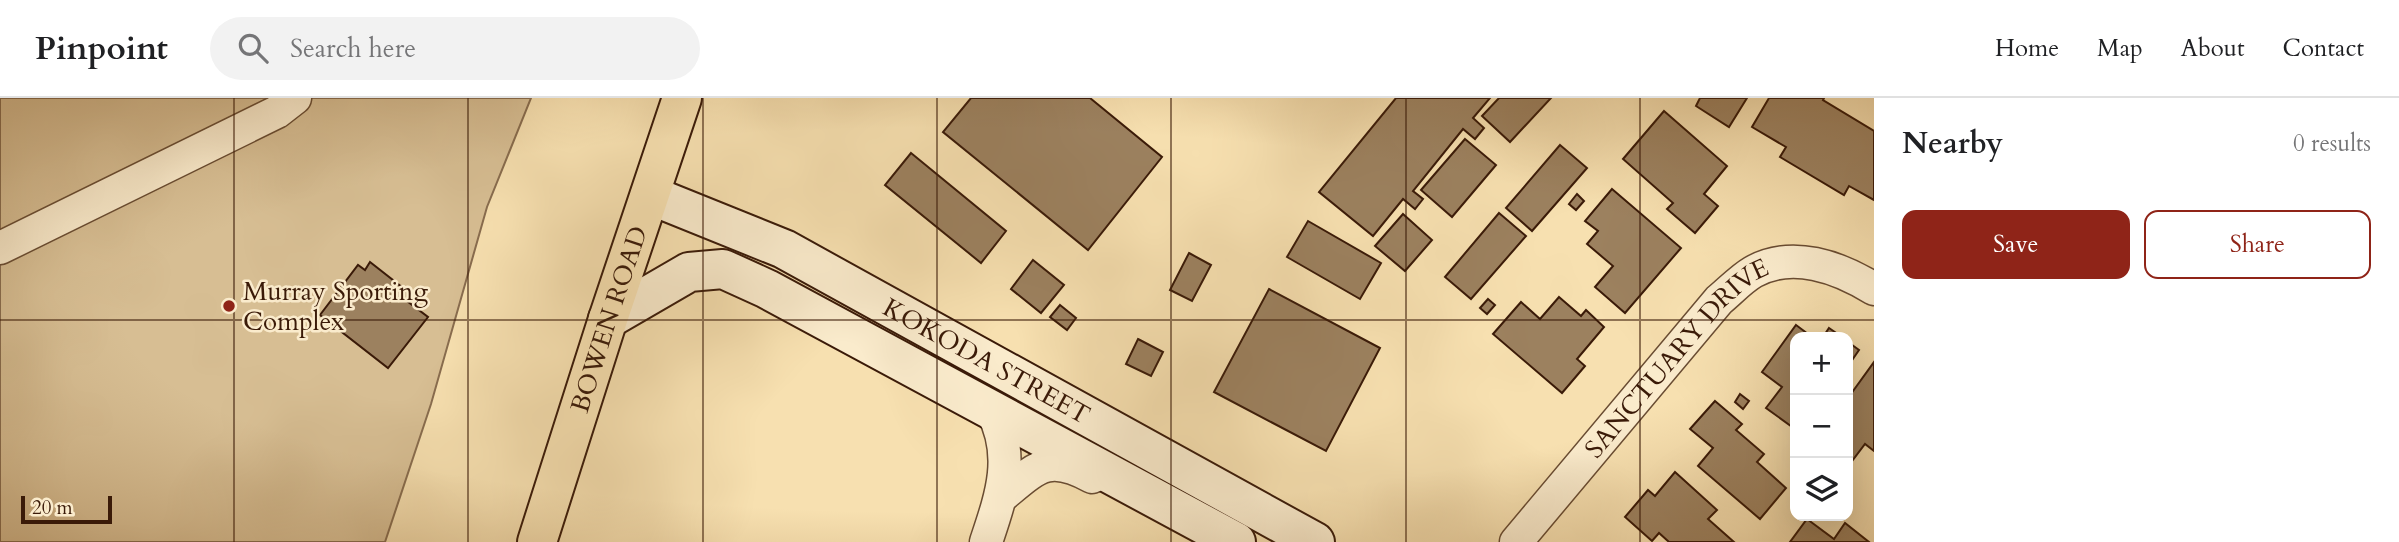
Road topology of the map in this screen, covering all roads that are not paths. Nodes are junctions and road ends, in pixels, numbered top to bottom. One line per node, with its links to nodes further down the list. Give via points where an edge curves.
1 (295, 98): 4 (street, via 277,112)
2 (682, 98): 3 (main road, BOWEN ROAD)
3 (650, 195): 6 (main road, BOWEN ROAD); 8 (street, KOKODA STREET, via 784,249)
4 (0, 248)
5 (1874, 289): 15 (street, SANCTUARY DRIVE, via 1824,265 1787,261 1754,272 1719,300)
6 (608, 319): 7 (street, KOKODA STREET, via 689,272 723,269); 11 (main road, BOWEN ROAD)
7 (992, 411): 9 (street, via 1003,433); 10 (street, KOKODA STREET)
8 (1093, 418): 10 (street, via 1097,439); 14 (street, KOKODA STREET)
9 (1002, 496): 10 (street, via 1040,467 1060,464 1132,498); 12 (street)
10 (1161, 501): 13 (street, KOKODA STREET)
11 (537, 542)
12 (986, 542)
13 (1236, 542)
14 (1315, 542)
15 (1516, 542)

